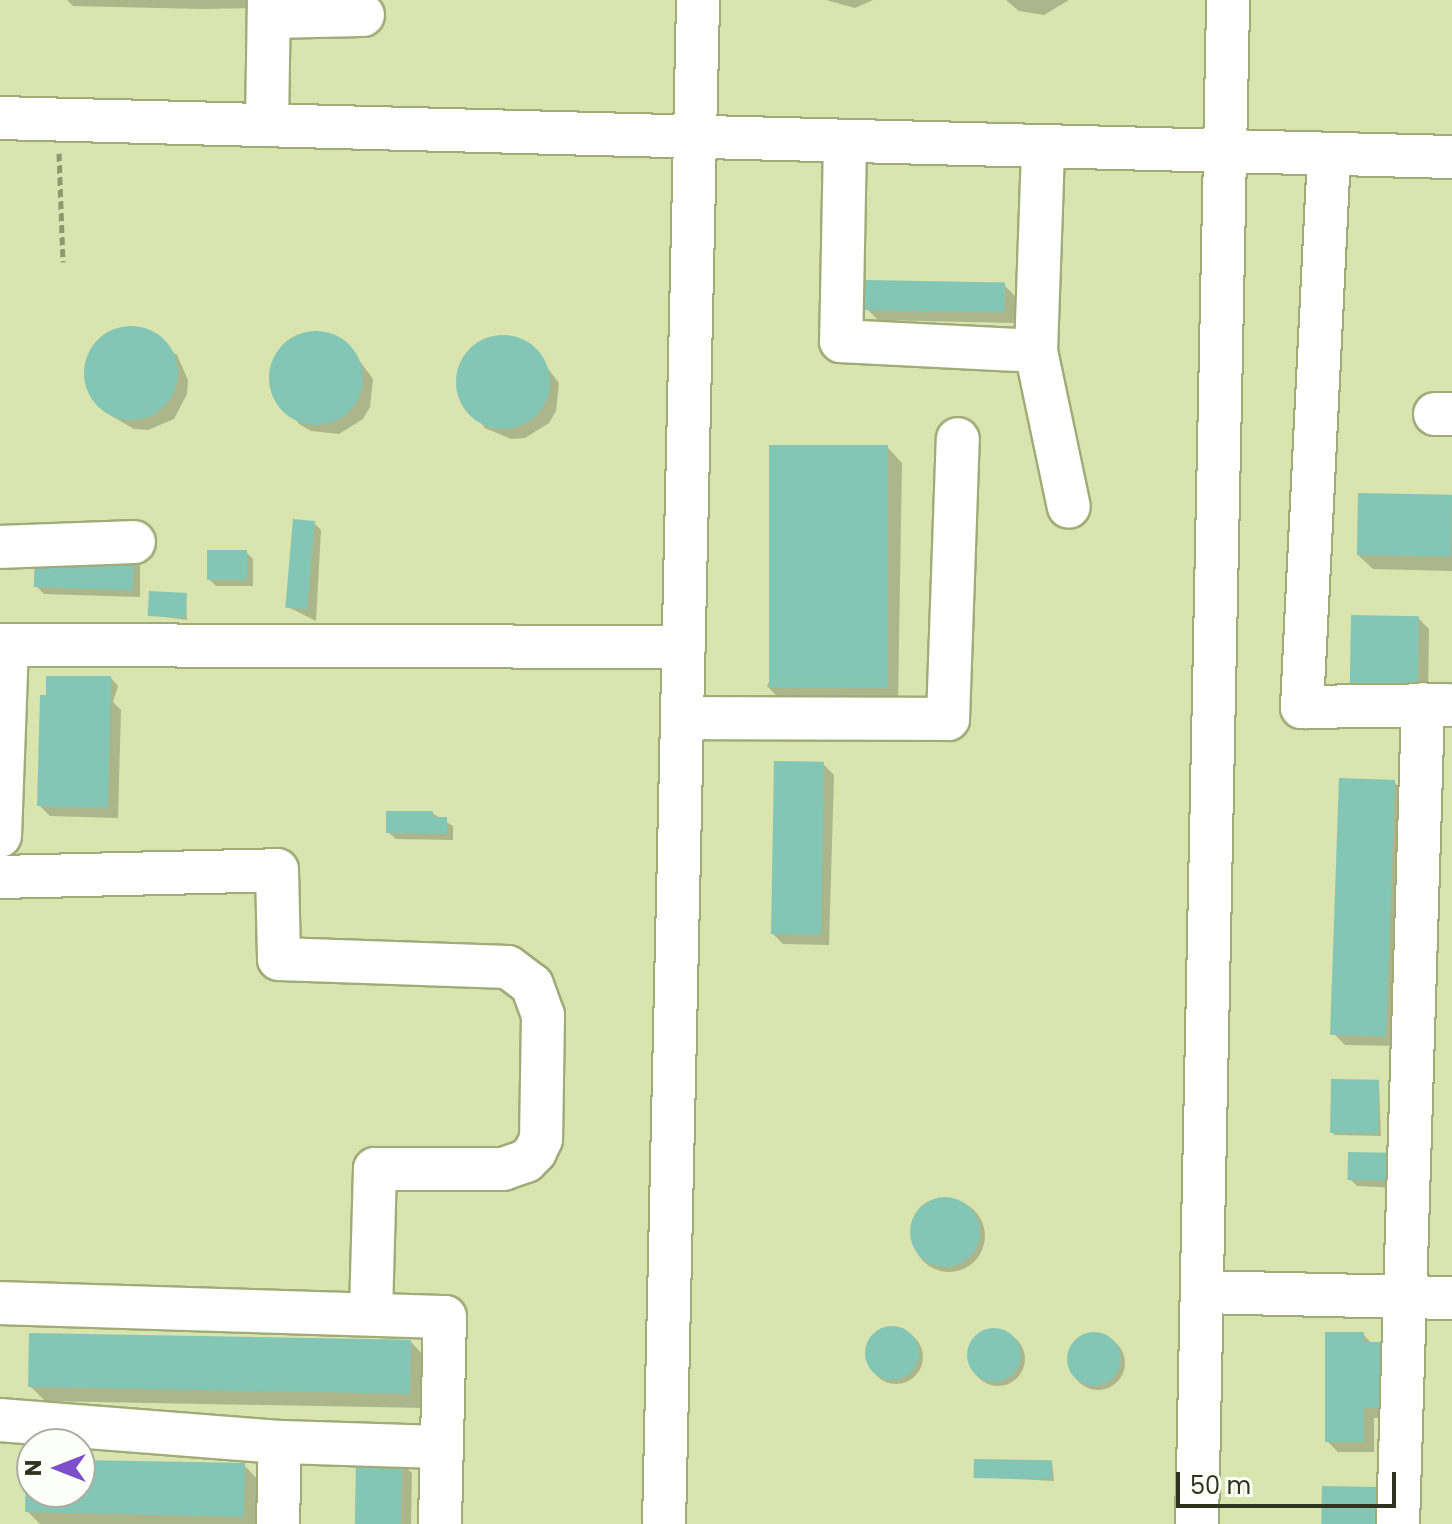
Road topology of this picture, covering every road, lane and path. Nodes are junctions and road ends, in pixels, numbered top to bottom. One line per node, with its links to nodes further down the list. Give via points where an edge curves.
1 (698, 0): 8 (lane)
2 (1228, 0): 11 (lane)
3 (269, 8): 4 (lane); 7 (lane)
4 (363, 15)
5 (0, 118): 6 (lane)
6 (58, 120): 7 (lane); 14 (path)
7 (267, 125): 8 (lane)
8 (695, 135): 9 (lane); 21 (lane)
9 (845, 141): 10 (lane); 15 (lane, via 841,341)
10 (1043, 147): 11 (lane); 15 (lane)
11 (1224, 154): 12 (lane); 26 (lane)
12 (1329, 155): 13 (lane); 22 (lane, via 1302,707)
13 (1452, 157)
14 (63, 262)
15 (1036, 351): 17 (lane)
16 (958, 439): 23 (lane, via 948,719)
17 (1069, 507)
18 (134, 542): 19 (lane)
19 (0, 547)
20 (4, 645): 21 (lane); 24 (lane)
21 (684, 647): 23 (lane)
22 (1437, 705): 27 (lane)
23 (682, 718): 36 (lane)
24 (0, 836)
25 (0, 877): 30 (lane, via 277,870 279,959 508,967 532,985 543,1015 541,1139 535,1152 503,1169 375,1169)
26 (1202, 1292): 27 (lane); 37 (lane)
27 (1403, 1297): 28 (lane); 38 (lane)
28 (1452, 1298)
29 (0, 1303): 30 (lane)
30 (371, 1314): 33 (lane, via 445,1317)
31 (0, 1420): 32 (lane)
32 (280, 1442): 33 (lane); 34 (lane)
33 (442, 1447): 35 (lane)
34 (278, 1524)
35 (440, 1524)
36 (664, 1524)
37 (1197, 1524)
38 (1398, 1524)

